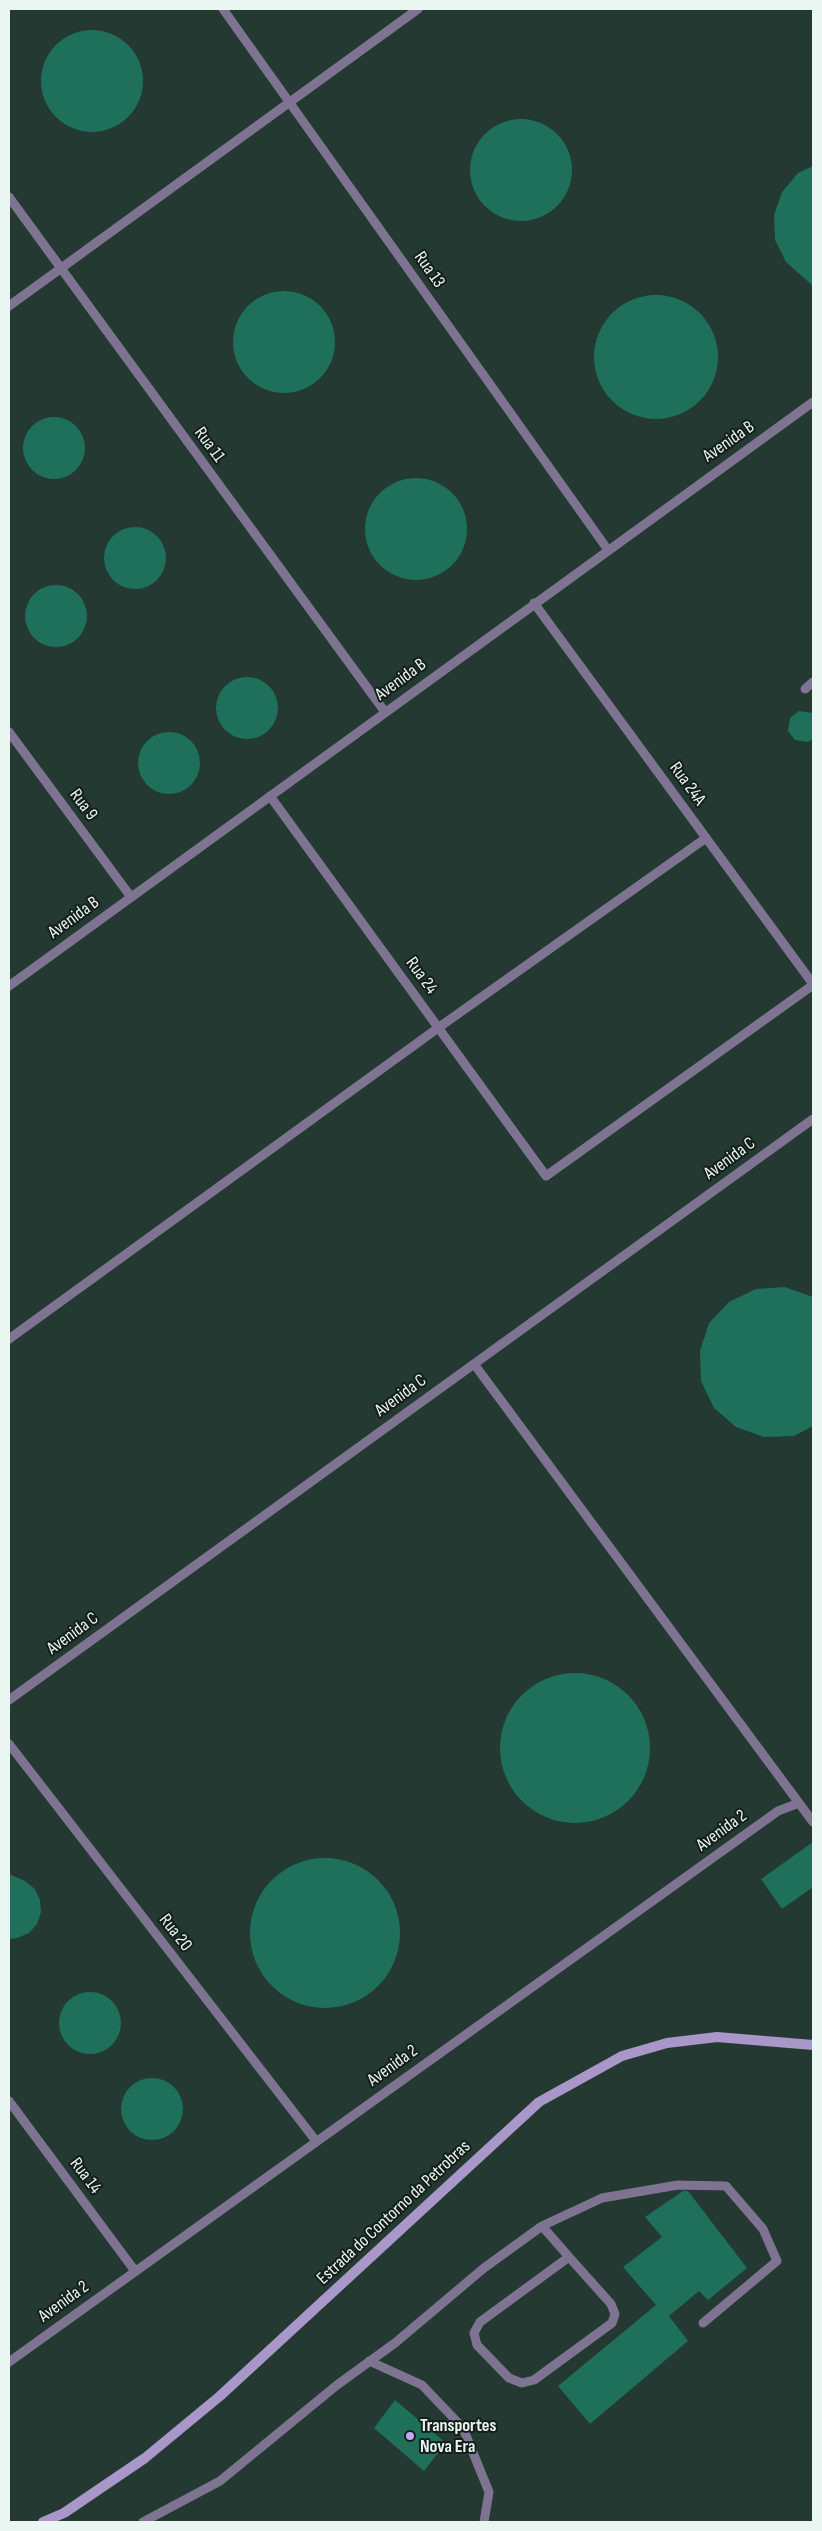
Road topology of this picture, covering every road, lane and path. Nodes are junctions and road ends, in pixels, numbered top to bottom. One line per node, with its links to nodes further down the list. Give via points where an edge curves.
1 (223, 9): 3 (lane, Rua 13)
2 (418, 9): 3 (lane)
3 (290, 102): 5 (lane); 8 (lane, Rua 13)
4 (9, 197): 5 (lane, Rua 11)
5 (59, 268): 6 (lane); 12 (lane, Rua 11)
6 (9, 306)
7 (813, 402): 8 (lane, Avenida B)
8 (608, 550): 9 (lane, Avenida B)
9 (534, 603): 12 (lane, Avenida B); 15 (lane, Rua 24A)
10 (813, 682): 11 (lane)
11 (805, 689)
12 (385, 712): 14 (lane, Avenida B)
13 (9, 732): 16 (lane, Rua 9)
14 (270, 796): 16 (lane, Avenida B); 19 (lane, Rua 24)
15 (706, 838): 17 (lane, Rua 24A); 19 (lane)
16 (131, 897): 18 (lane, Avenida B)
17 (813, 984): 19 (lane, Rua 24, via 546,1176)
18 (9, 986)
19 (438, 1028): 21 (lane)
20 (813, 1119): 22 (lane, Avenida C)
21 (9, 1339)
22 (474, 1364): 23 (lane, Avenida C); 25 (lane)
23 (9, 1700)
24 (9, 1744): 29 (lane, Rua 20)
25 (799, 1802): 26 (lane); 29 (lane, Avenida 2, via 778,1811)
26 (813, 1822)
27 (813, 2045): 36 (main road, Estrada do Contorno da Petrobras, via 717,2037 667,2043 622,2056 539,2102 220,2396 145,2458 64,2512)
28 (9, 2101): 32 (lane, Rua 14)
29 (316, 2141): 32 (lane, Avenida 2)
30 (542, 2226): 31 (lane); 33 (lane, via 602,2198 678,2185 726,2186 763,2229 777,2261); 34 (lane, via 484,2268)
31 (569, 2257): 31 (lane, via 611,2304 615,2314 612,2323 534,2380 522,2383 509,2378 477,2345 474,2333 480,2322)
32 (135, 2271): 35 (lane, Avenida 2)
33 (703, 2323)
34 (370, 2361): 37 (lane, via 220,2481); 38 (lane, via 422,2385 463,2428 489,2492)
35 (9, 2362)
36 (42, 2522)
37 (143, 2522)
38 (484, 2522)

